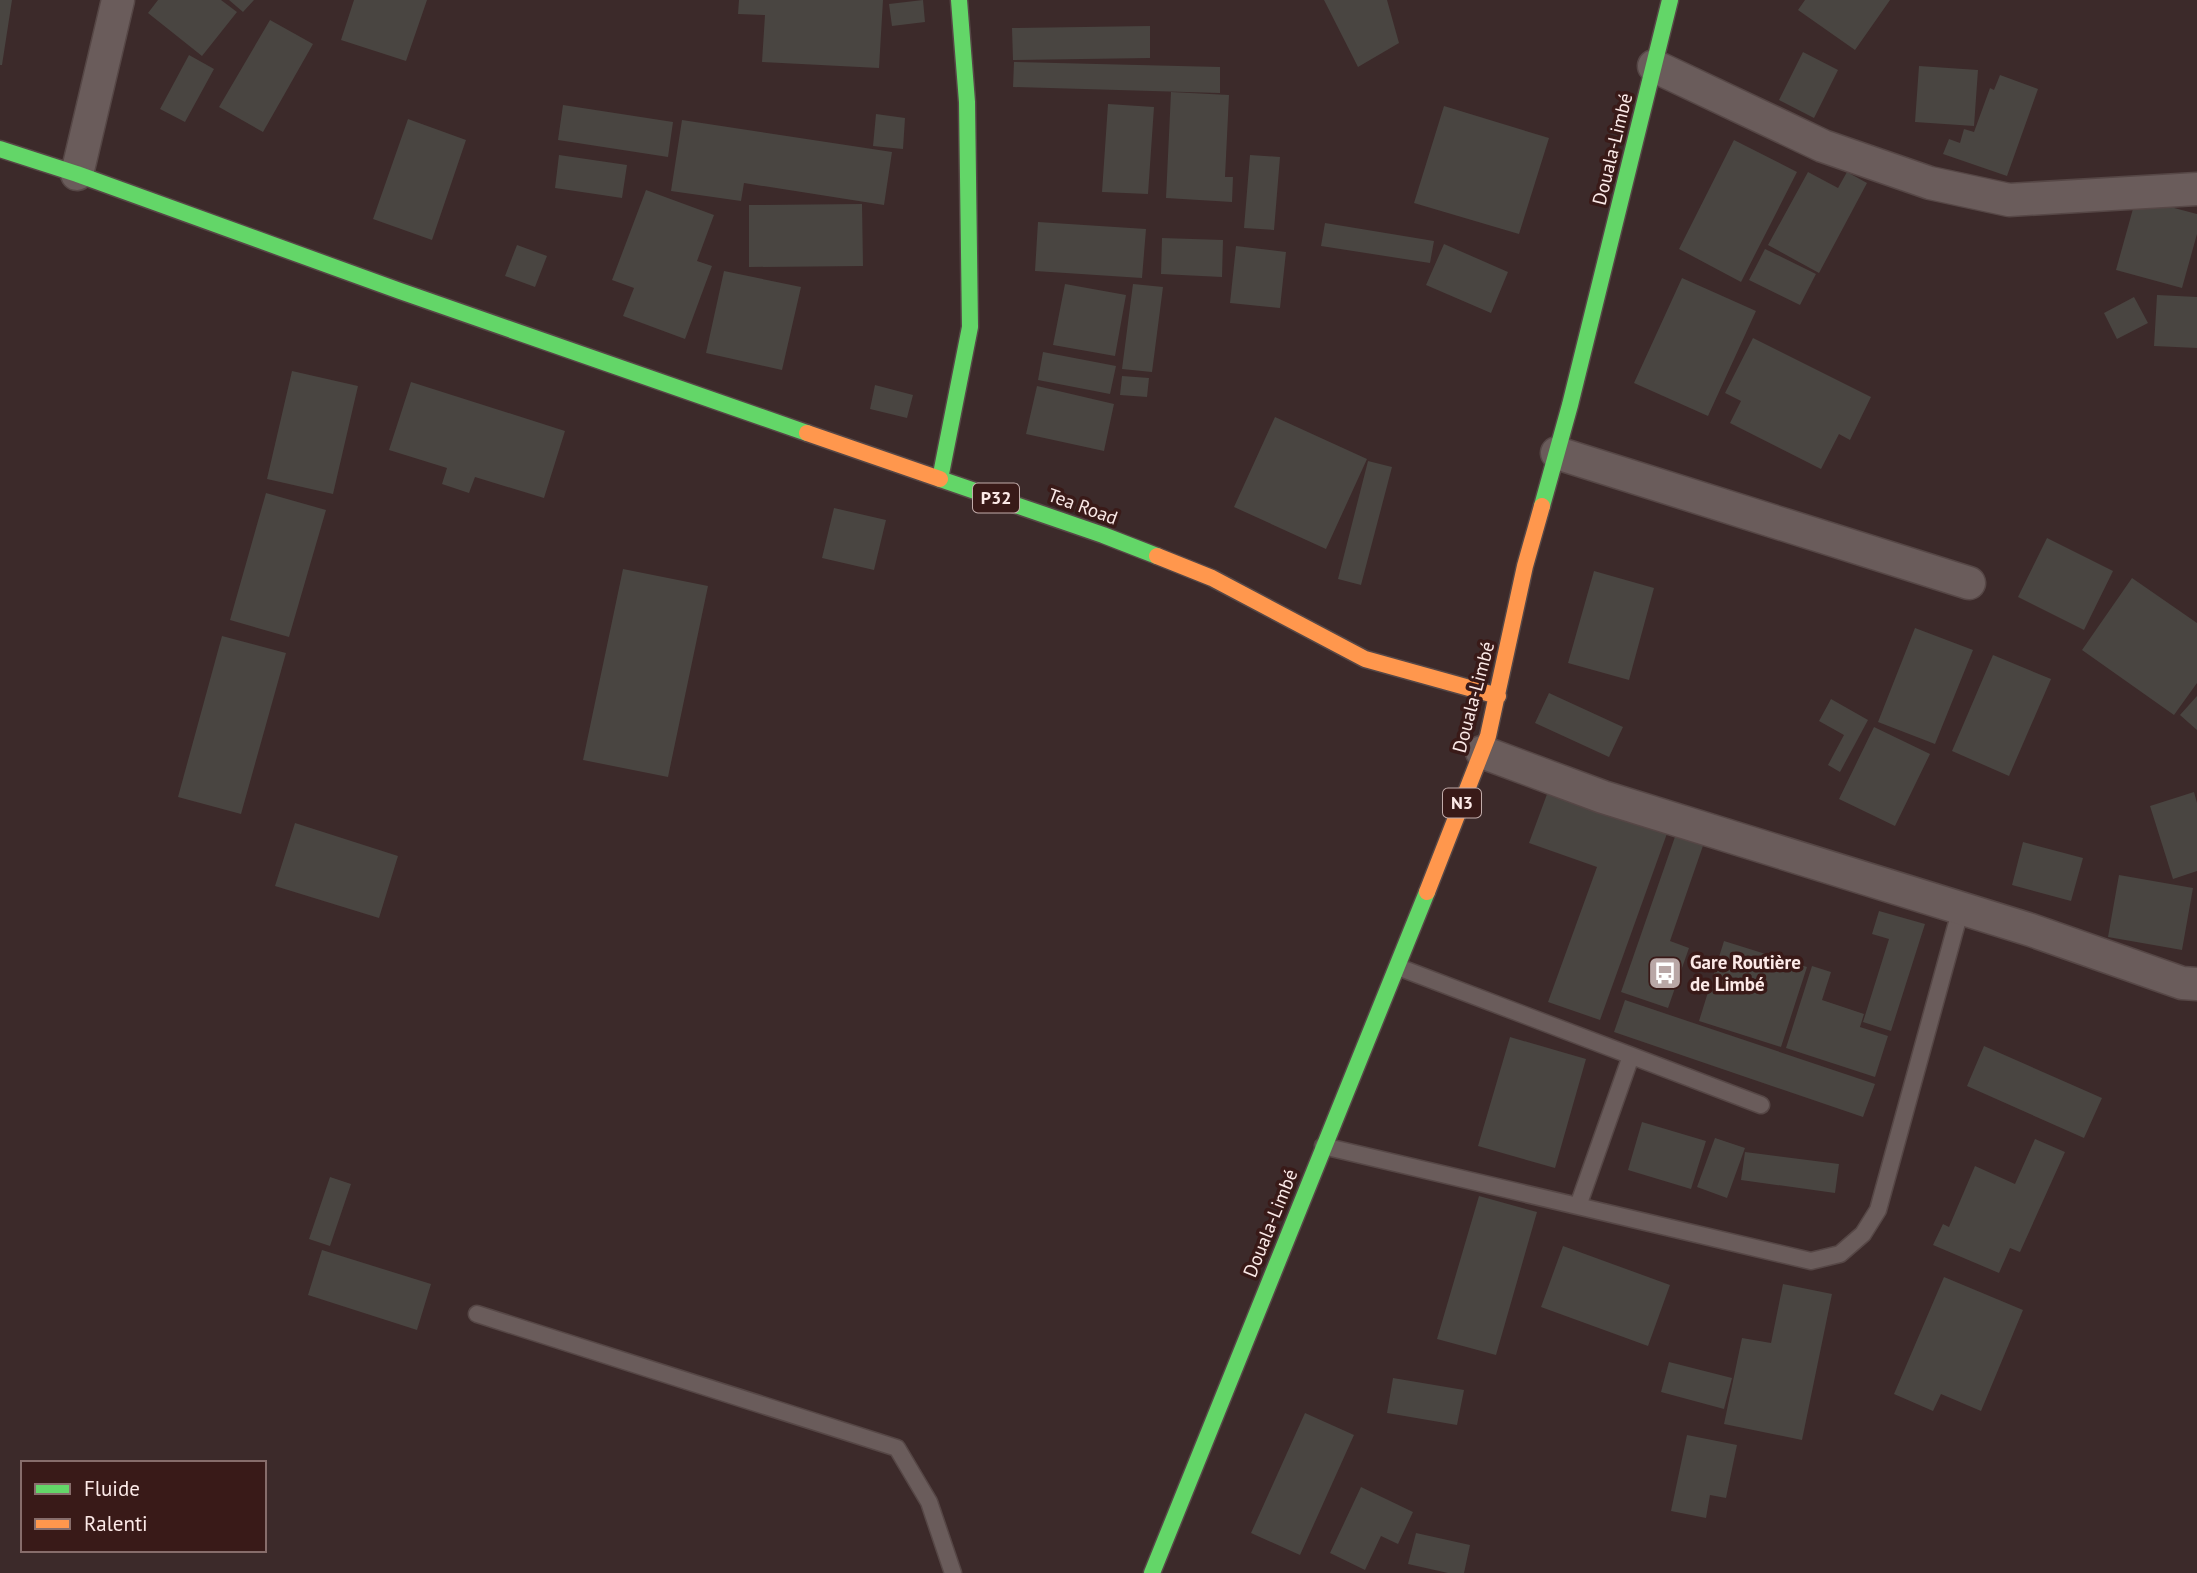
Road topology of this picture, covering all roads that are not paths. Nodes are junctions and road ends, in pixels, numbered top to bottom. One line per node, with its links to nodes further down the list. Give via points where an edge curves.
1 (118, 0): 6 (street)
2 (959, 0): 9 (main road, via 967,102 970,327)
3 (1670, 0): 4 (main road, Douala-Limbé / N3)
4 (1654, 66): 7 (street, via 1823,146 1930,183 2009,200); 8 (main road, Douala-Limbé / N3)
5 (0, 149): 6 (main road, Tea Road)
6 (77, 174): 9 (main road, Tea Road)
7 (2197, 189)
8 (1556, 453): 10 (street); 11 (main road, Douala-Limbé / N3, via 1525,566)
9 (940, 479): 11 (main road, Tea Road / P32, via 1212,578 1364,659)
10 (1969, 583)
11 (1498, 696): 12 (main road, Douala-Limbé / N3)
12 (1482, 752): 13 (street, via 1603,797); 14 (main road, Douala-Limbé / N3)
13 (1961, 908): 15 (street, via 2182,983); 19 (lane, via 1878,1210 1863,1234 1840,1254 1811,1261)
14 (1398, 967): 16 (lane); 18 (main road, Douala-Limbé / N3)
15 (2197, 984)
16 (1631, 1056): 17 (lane); 19 (lane)
17 (1761, 1105)
18 (1323, 1146): 19 (lane); 22 (main road, Douala-Limbé / N3)
19 (1578, 1206)
20 (477, 1314): 21 (lane, via 897,1448 929,1502)
21 (953, 1573)
22 (1152, 1573)

